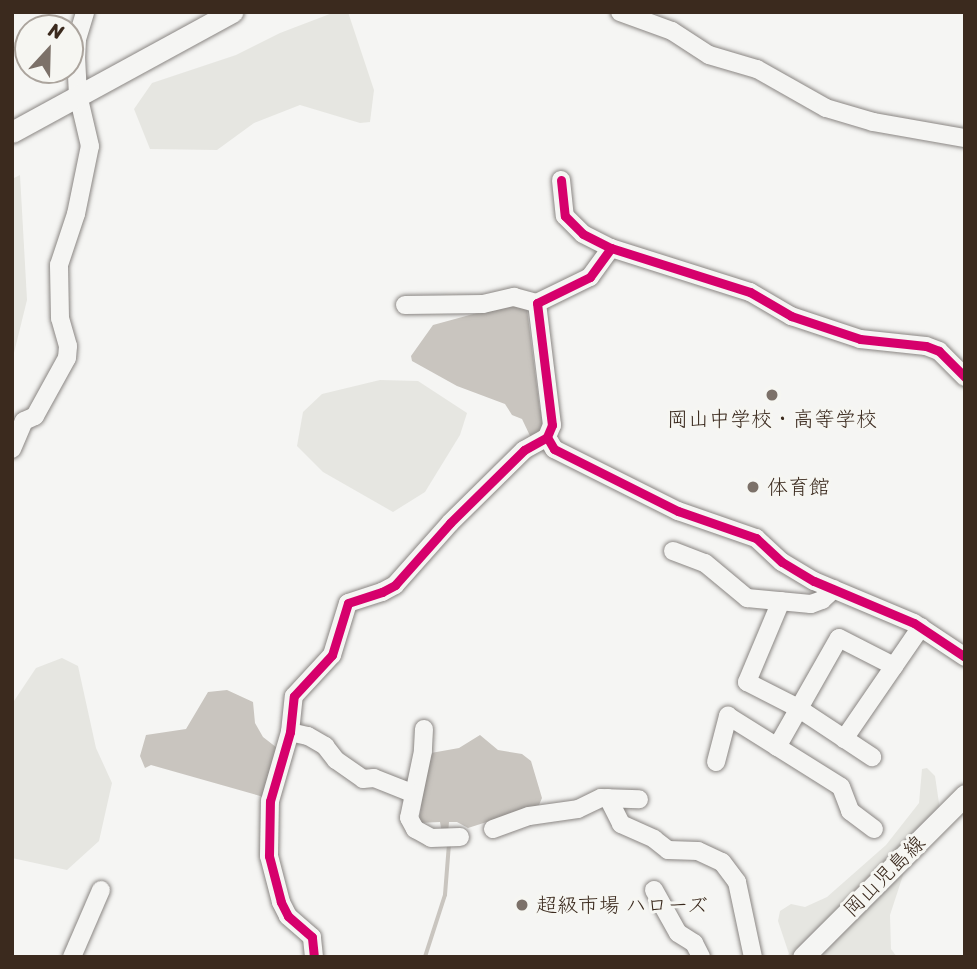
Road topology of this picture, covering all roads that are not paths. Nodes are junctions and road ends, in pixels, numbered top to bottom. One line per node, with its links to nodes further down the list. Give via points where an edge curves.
1 (85, 12): 4 (street, via 76,38)
2 (232, 12): 4 (main road)
3 (621, 12): 6 (street, via 672,31 709,55 757,69 826,108 873,122)
4 (78, 95): 5 (main road); 13 (street, via 90,146 76,214 59,265 60,318 67,358 35,416 24,421)
5 (12, 132)
6 (965, 138)
7 (561, 180): 8 (street, via 565,216 583,234)
8 (611, 248): 9 (street, via 590,277); 11 (street, via 750,292 791,316 860,339 926,346 939,351)
9 (537, 303): 10 (street, via 514,297 483,304); 12 (street, via 552,425)
10 (405, 306)
11 (965, 377)
12 (547, 437): 15 (street, via 554,449 644,495 756,538 782,562); 22 (street, via 524,450 395,584 348,603 332,655 295,696)
13 (12, 449)
14 (673, 551): 16 (street, via 705,563 747,598)
15 (834, 589): 16 (street, via 811,604); 17 (street)
16 (781, 601): 20 (street, via 747,682)
17 (921, 627): 18 (street); 19 (street)
18 (965, 657)
19 (894, 666): 20 (street, via 839,638); 23 (street)
20 (798, 708): 23 (street); 24 (street)
21 (424, 729): 27 (street)
22 (290, 732): 27 (street, via 324,746 363,779 374,778); 37 (street, via 270,801 269,856 281,902 288,916 312,937)
23 (845, 739): 25 (street)
24 (777, 747): 26 (street, via 728,716); 32 (street, via 841,787 850,811)
25 (872, 757)
26 (716, 762)
27 (412, 793): 33 (street, via 409,818 415,829 431,838)
28 (965, 795): 40 (main road, 岡山児島線)
29 (608, 797): 30 (street); 31 (street, via 578,809 530,816); 39 (street, via 621,824 668,850 698,851 722,862 741,892)
30 (639, 799)
31 (493, 828)
32 (874, 829)
33 (452, 837)
34 (101, 890): 36 (street)
35 (654, 890): 38 (street, via 678,933 694,943)
36 (72, 957)
37 (314, 957)
38 (701, 957)
39 (753, 957)
40 (803, 957)

